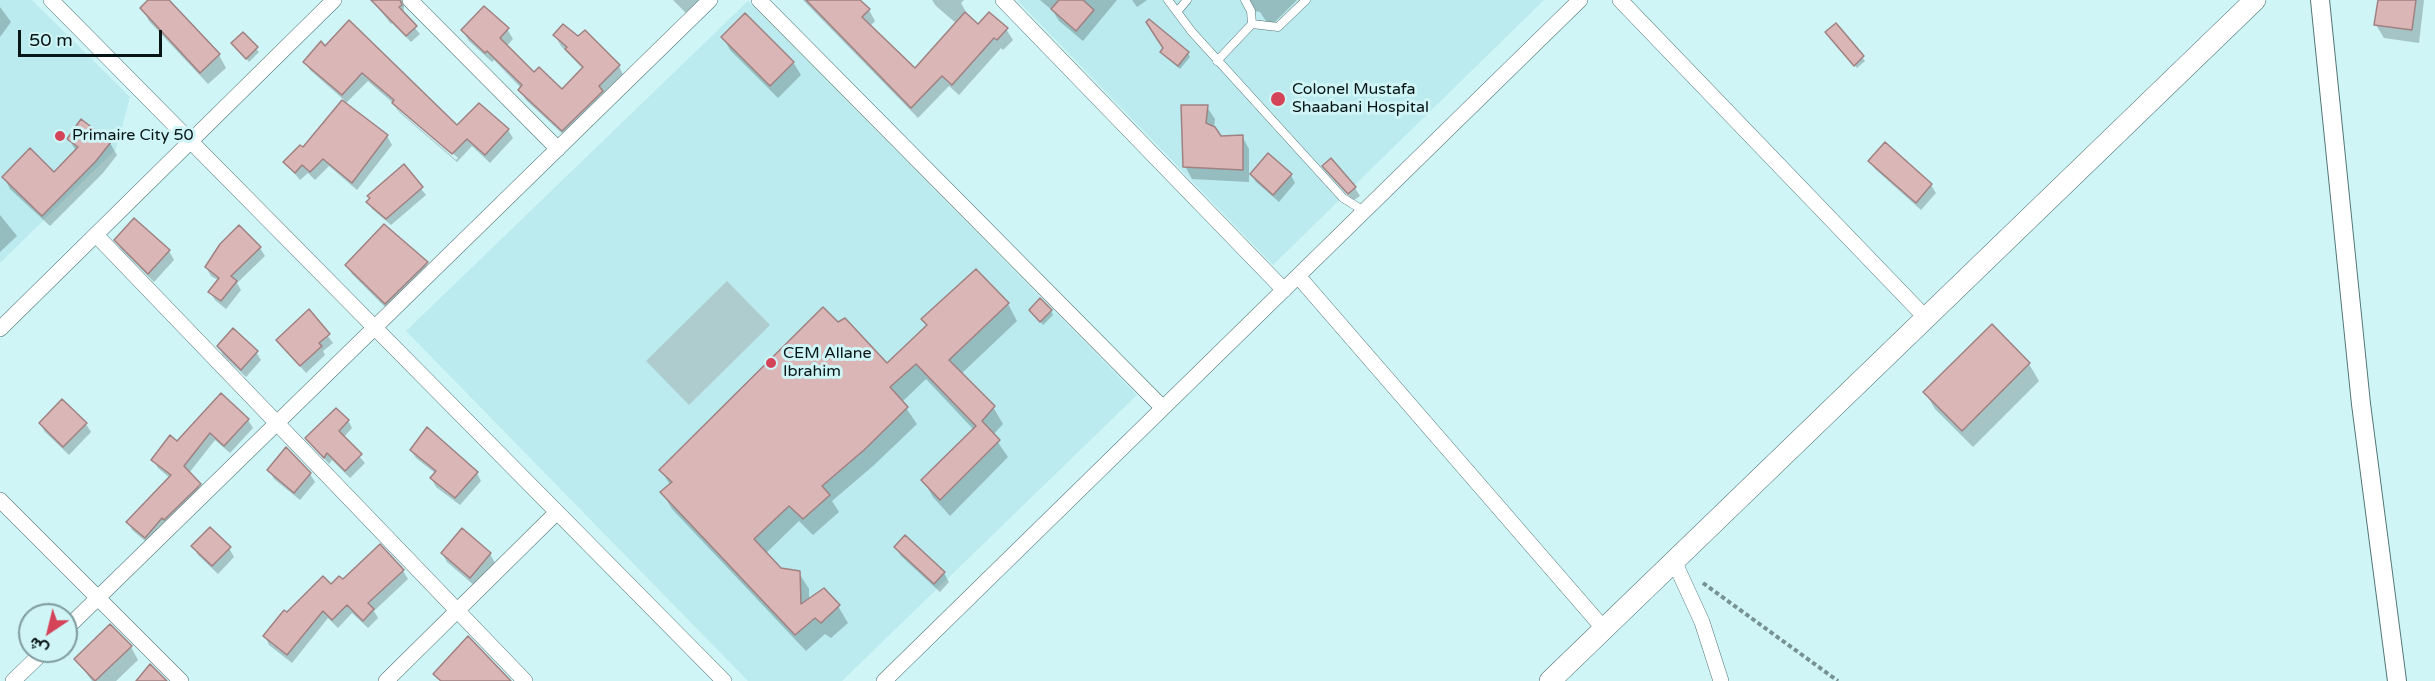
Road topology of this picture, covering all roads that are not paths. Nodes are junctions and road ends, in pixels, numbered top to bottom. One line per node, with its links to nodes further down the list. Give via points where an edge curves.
1 (51, 0): 18 (street)
2 (334, 0): 18 (street)
3 (410, 0): 19 (street)
4 (710, 0): 19 (street)
5 (759, 0): 27 (street)
6 (1003, 0): 23 (street)
7 (1168, 0): 15 (lane)
8 (1187, 0): 15 (lane)
9 (1245, 0): 16 (lane)
10 (1306, 0): 16 (lane, via 1278,27)
11 (1580, 0): 20 (street)
12 (1620, 0): 24 (street)
13 (2255, 0): 24 (main road)
14 (2320, 0): 45 (street, via 2361,404)
15 (1177, 12): 17 (lane)
16 (1252, 24): 17 (lane)
17 (1217, 60): 20 (lane, via 1343,198)
18 (191, 141): 21 (street); 25 (street)
19 (558, 149): 25 (street)
20 (1364, 211): 22 (street)
21 (96, 235): 26 (street); 28 (street)
22 (1298, 276): 23 (street); 35 (street)
23 (1284, 290): 27 (street)
24 (1926, 318): 31 (main road)
25 (375, 327): 28 (street); 30 (street)
26 (0, 329)
27 (1163, 408): 42 (street)
28 (277, 423): 32 (street); 33 (street)
29 (0, 500): 32 (street)
30 (557, 512): 33 (street); 41 (street)
31 (1674, 561): 35 (main road); 44 (street, via 1702,622)
32 (98, 598): 34 (street); 38 (street)
33 (457, 610): 39 (street); 40 (street)
34 (78, 618)
35 (1604, 629): 43 (main road)
36 (32, 663): 37 (street)
37 (13, 681)
38 (182, 681)
39 (386, 681)
40 (525, 681)
41 (724, 681)
42 (884, 681)
43 (1550, 681)
44 (1721, 681)
45 (2397, 681)

